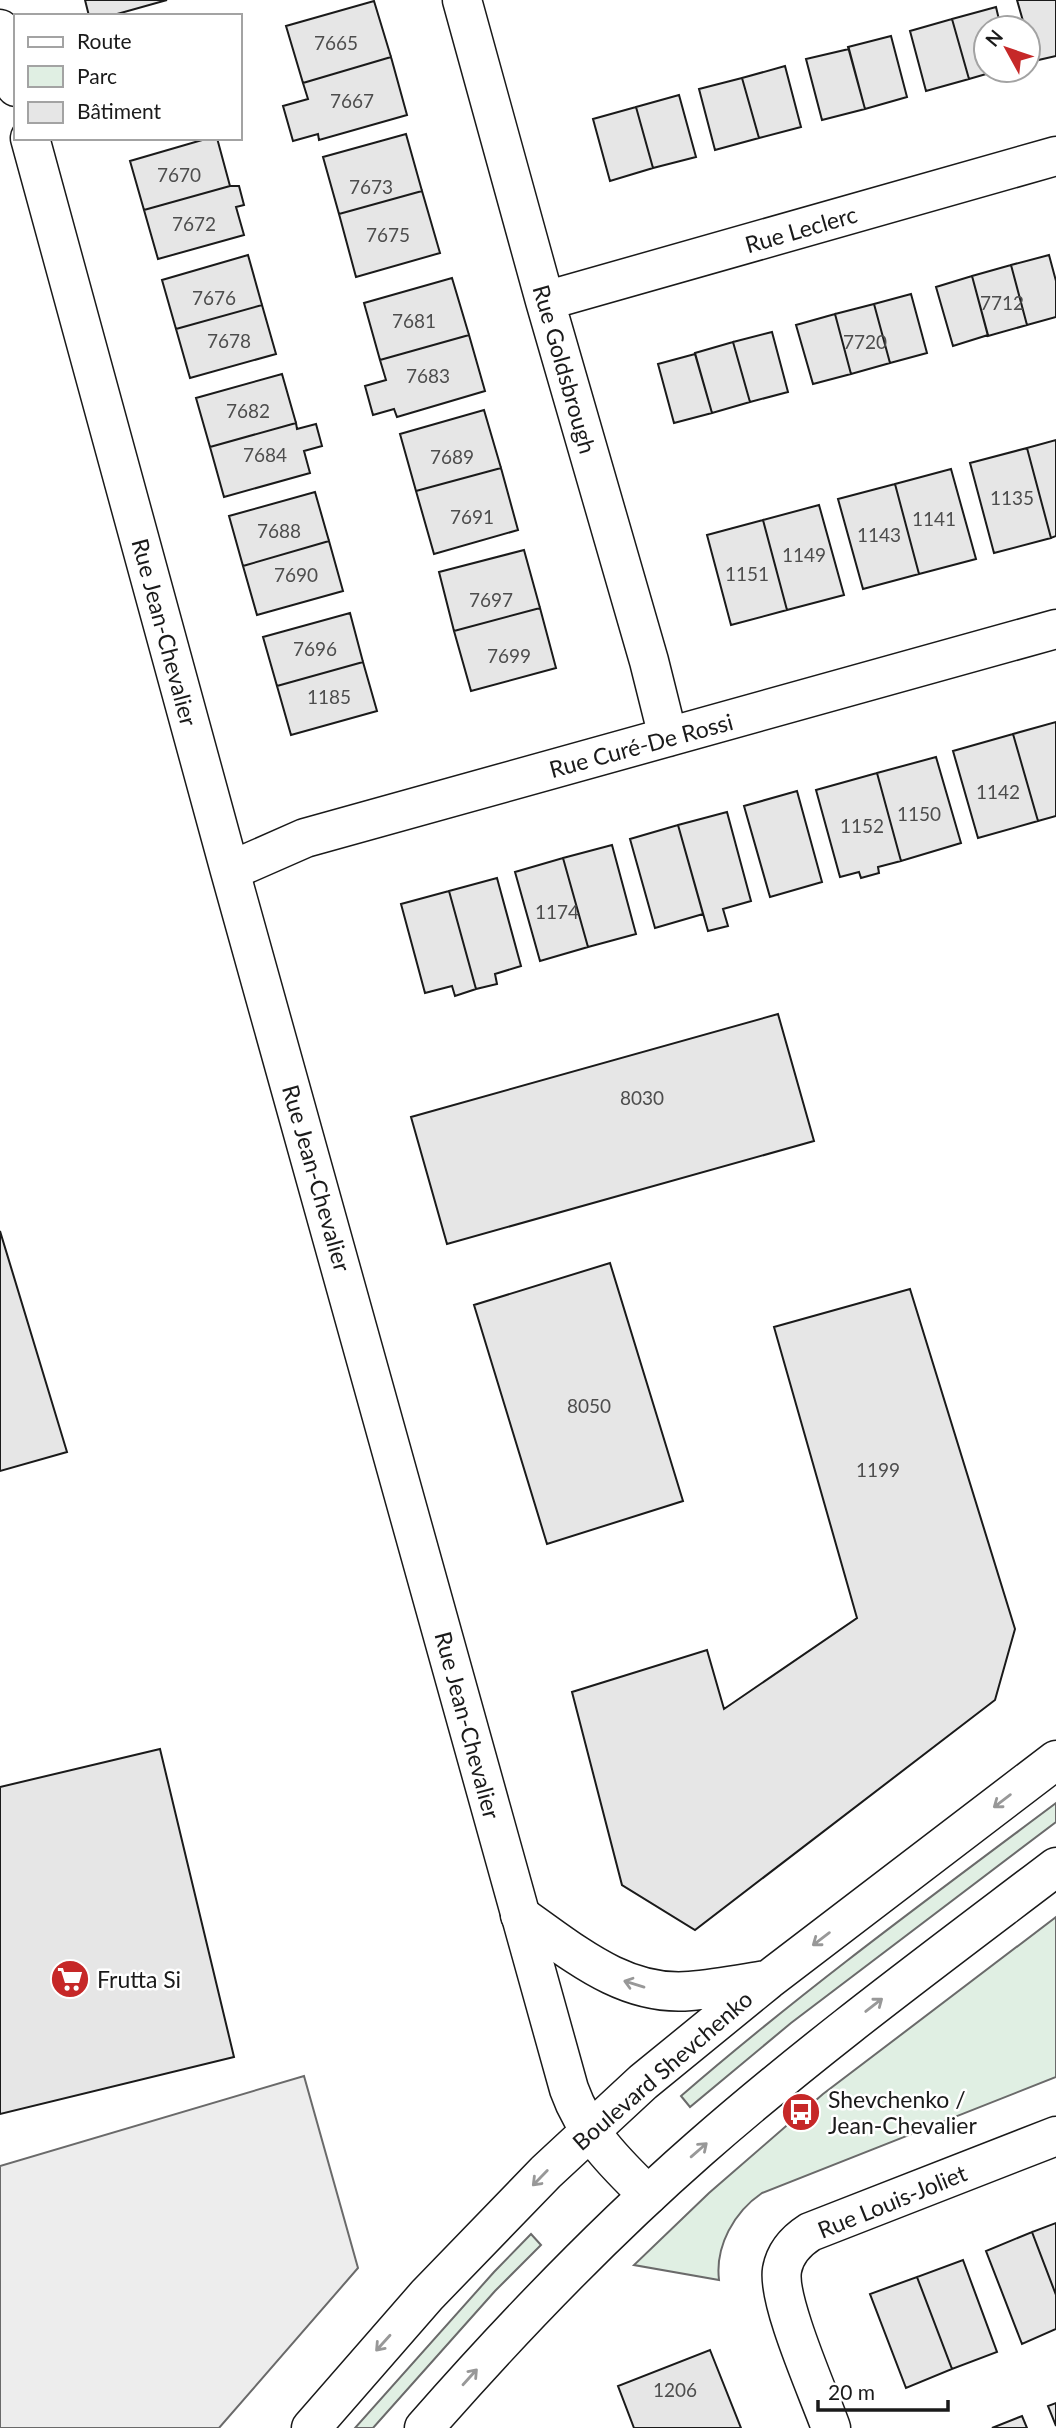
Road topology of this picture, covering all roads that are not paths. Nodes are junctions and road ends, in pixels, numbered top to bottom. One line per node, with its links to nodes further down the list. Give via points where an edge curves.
1 (462, 0): 6 (street, Rue Goldsbrough)
2 (0, 29): 3 (street)
3 (14, 80)
4 (31, 140): 9 (street, Rue Jean-Chevalier)
5 (1056, 156): 6 (street, Rue Leclerc)
6 (545, 302): 8 (street, Rue Goldsbrough)
7 (1056, 629): 8 (street, Rue Curé-De Rossi)
8 (668, 737): 9 (street, Rue Curé-De Rossi, via 304,838)
9 (230, 872): 12 (street, Rue Jean-Chevalier)
10 (1056, 1760): 13 (street, Boulevard Shevchenko, one-way to 13)
11 (1056, 1867): 16 (street, one-way to 11, via 833,2038)
12 (520, 1916): 13 (street, one-way to 12, via 689,1991 638,1986 599,1969); 14 (street, Rue Jean-Chevalier, via 569,2089)
13 (768, 1980): 14 (street, Boulevard Shevchenko)
14 (589, 2131): 16 (street, Rue Jean-Chevalier); 17 (street, Boulevard Shevchenko, one-way to 17, via 427,2295)
15 (1056, 2136): 19 (street, Rue Louis-Joliet, via 799,2239 782,2270 784,2297)
16 (648, 2195): 18 (street, one-way to 16, via 540,2301)
17 (311, 2428)
18 (424, 2428)
19 (831, 2428)

